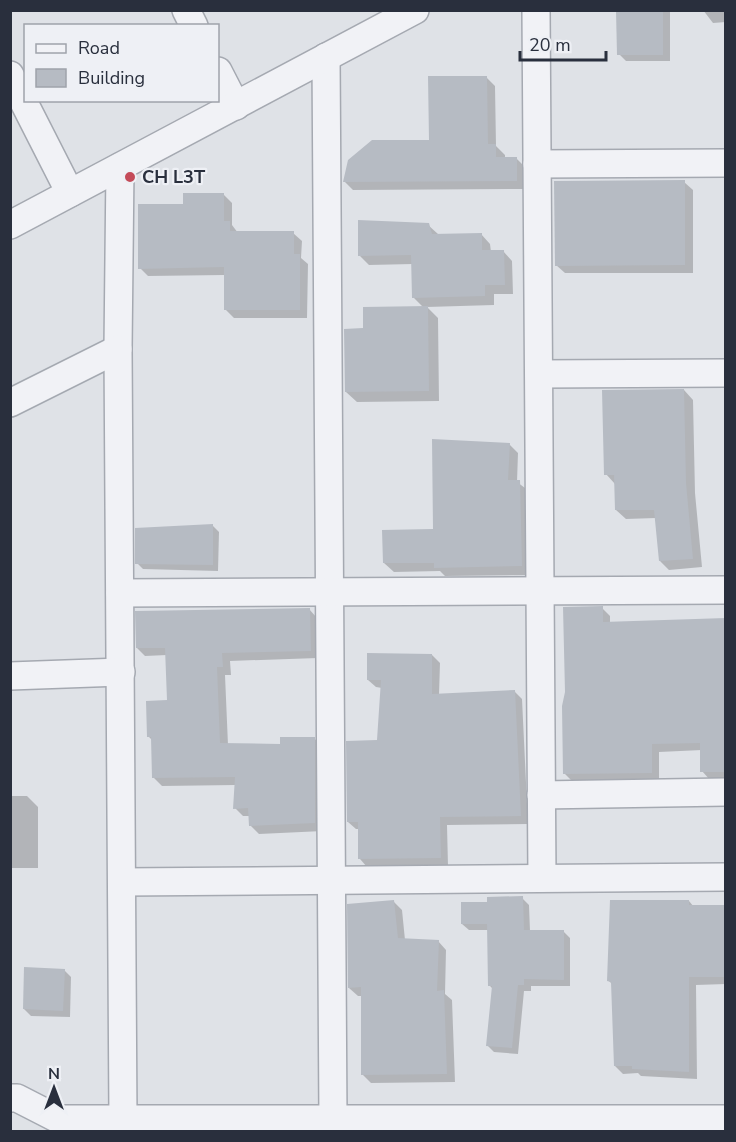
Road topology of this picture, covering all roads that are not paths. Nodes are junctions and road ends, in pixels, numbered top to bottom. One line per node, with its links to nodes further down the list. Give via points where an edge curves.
1 (186, 10): 4 (street)
2 (415, 10): 5 (street)
3 (536, 10): 10 (street)
4 (193, 24)
5 (326, 57): 8 (street); 20 (street)
6 (219, 73): 8 (street)
7 (10, 75): 12 (street)
8 (236, 106): 11 (street)
9 (726, 163): 10 (street)
10 (537, 164): 16 (street)
11 (120, 167): 12 (street); 14 (street)
12 (70, 194): 13 (street)
13 (10, 225)
14 (118, 349): 17 (street); 21 (street)
15 (726, 373): 16 (street)
16 (539, 374): 19 (street)
17 (10, 403)
18 (726, 590): 19 (street)
19 (540, 591): 20 (street); 25 (street)
20 (330, 592): 21 (street); 28 (street)
21 (120, 593): 22 (street)
22 (121, 672): 23 (street); 29 (street)
23 (10, 676)
24 (726, 792): 25 (street)
25 (542, 795): 27 (street)
26 (726, 877): 27 (street)
27 (542, 878): 28 (street)
28 (331, 880): 29 (street); 32 (street)
29 (122, 882): 31 (street)
30 (10, 1098): 34 (street, via 17,1098)
31 (123, 1119): 32 (street); 34 (street)
32 (333, 1119): 35 (street)
33 (726, 1119): 35 (street)
34 (59, 1125)
35 (619, 1125)

